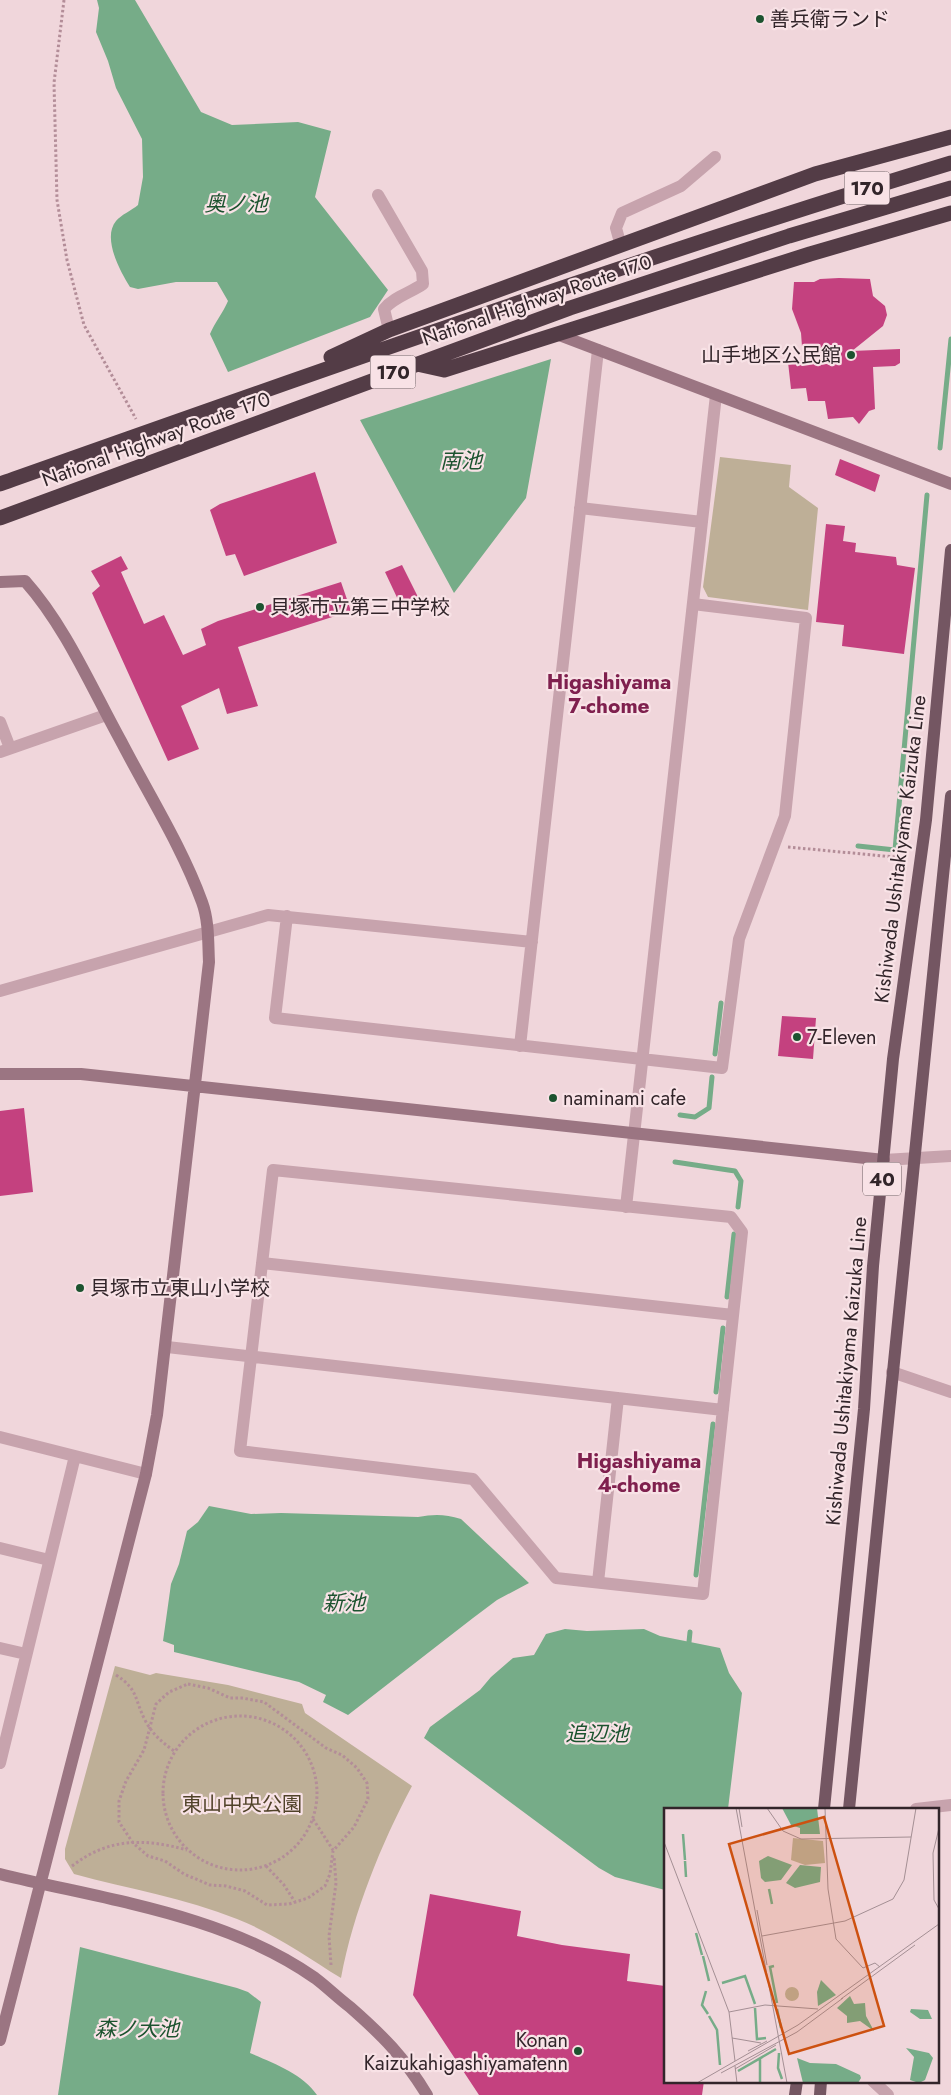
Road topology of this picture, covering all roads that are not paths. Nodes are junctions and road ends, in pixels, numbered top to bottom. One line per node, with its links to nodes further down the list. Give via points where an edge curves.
1 (951, 137): 7 (highway, via 815,174)
2 (715, 157): 7 (street, via 681,186 622,213 616,228)
3 (951, 163): 12 (highway, National Highway Route 170 / 170, via 783,214)
4 (951, 188): 11 (highway, National Highway Route 170 / 170, via 789,236 570,308)
5 (378, 195): 8 (street, via 422,271 423,284 391,301 384,309)
6 (951, 213): 9 (highway, via 810,254)
7 (621, 246): 8 (highway)
8 (389, 330): 12 (highway)
9 (559, 335): 10 (street); 11 (highway, via 444,370)
10 (598, 350): 13 (street); 16 (street)
11 (416, 364): 17 (highway, National Highway Route 170 / 170)
12 (257, 391): 14 (highway, National Highway Route 170 / 170)
13 (716, 395): 15 (street); 18 (street)
14 (0, 484)
15 (951, 484)
16 (580, 508): 18 (street); 29 (street)
17 (0, 518)
18 (702, 522): 21 (street)
19 (951, 550): 38 (main road, Kishiwada Ushitakiyama Kaizuka Line / 40, via 926,820 893,1059)
20 (0, 582): 22 (street, via 25,581 38,596 52,615)
21 (693, 604): 32 (street); 32 (street, via 806,618 785,816 738,939 722,1068)
22 (106, 715): 24 (street); 28 (street, via 180,853 202,904)
23 (0, 722): 24 (street)
24 (5, 750)
25 (951, 796): 26 (main road, 40)
26 (948, 849): 37 (main road, 40)
27 (288, 916): 28 (street, via 268,915); 29 (street); 31 (street, via 275,1018)
28 (208, 933): 30 (street); 34 (street, via 209,962)
29 (532, 942): 31 (street)
30 (0, 991)
31 (520, 1046): 32 (street)
32 (642, 1059): 35 (street)
33 (0, 1074): 34 (street, via 81,1074)
34 (195, 1086): 35 (street); 42 (street)
35 (634, 1134): 38 (street); 39 (street)
36 (951, 1156): 37 (street)
37 (914, 1158): 38 (street); 44 (main road, 40)
38 (884, 1160): 58 (main road, Kishiwada Ushitakiyama Kaizuka Line / 40, via 864,1409)
39 (626, 1206): 40 (street, via 273,1170); 41 (street, via 731,1217 742,1232)
40 (262, 1263): 41 (street); 43 (street)
41 (733, 1315): 47 (street)
42 (166, 1347): 43 (street); 50 (street)
43 (252, 1357): 46 (street); 53 (street, via 240,1451 473,1479 556,1578)
44 (892, 1372): 45 (street); 59 (main road, 40)
45 (951, 1392)
46 (618, 1398): 47 (street); 53 (street)
47 (723, 1410): 53 (street, via 703,1594)
48 (0, 1437): 49 (street)
49 (75, 1456): 50 (street); 52 (street)
50 (146, 1474): 62 (street)
51 (0, 1548): 52 (street)
52 (49, 1560): 55 (street)
53 (598, 1582)
54 (0, 1648): 55 (street)
55 (26, 1654): 56 (street)
56 (0, 1759)
57 (951, 1805): 60 (street)
58 (824, 1808)
59 (849, 1808)
60 (925, 1808)
61 (0, 1874): 62 (street)
62 (39, 1883): 63 (street); 67 (street, via 175,1915 266,1950 315,1978 358,2014 398,2051)
63 (0, 2040)
64 (796, 2082): 68 (main road)
65 (821, 2082): 69 (main road)
66 (874, 2082): 70 (street)
67 (427, 2095)
68 (795, 2095)
69 (820, 2095)
70 (888, 2095)

